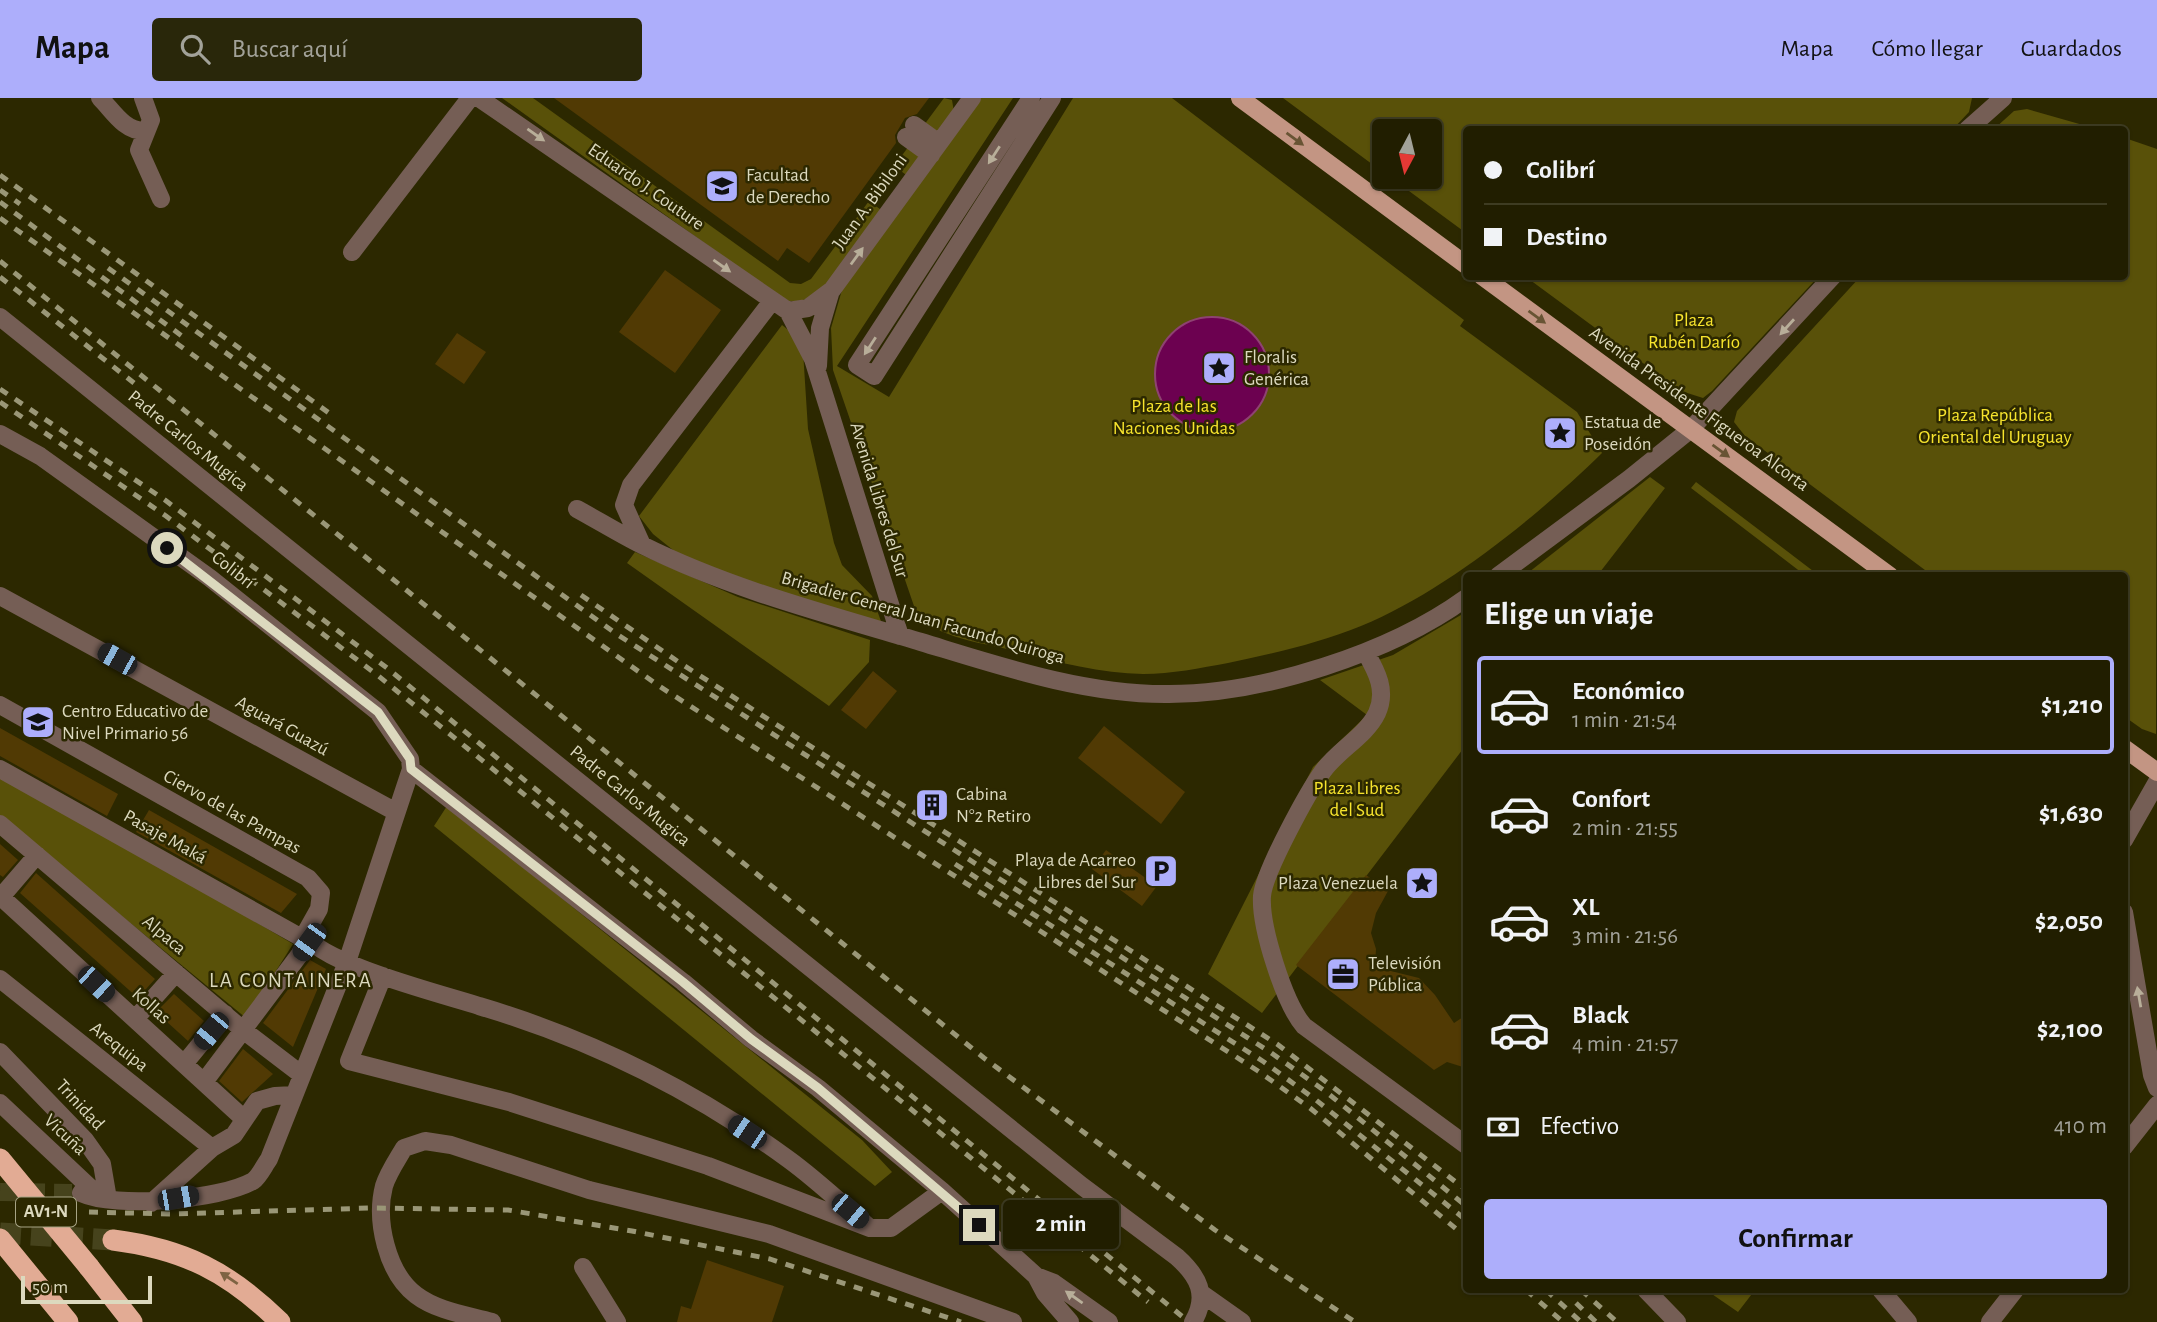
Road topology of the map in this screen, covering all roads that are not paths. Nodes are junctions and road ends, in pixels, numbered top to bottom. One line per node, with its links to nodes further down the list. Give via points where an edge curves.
1 (100, 98): 11 (street, via 132,129)
2 (143, 98): 11 (street, via 151,120)
3 (470, 98): 15 (street)
4 (479, 98): 20 (street, Eduardo J. Couture, one-way to 20)
5 (1031, 98): 6 (street, one-way to 6, via 857,365 874,376)
6 (1052, 98)
7 (1240, 98): 16 (main road, one-way to 16)
8 (2003, 98): 10 (street)
9 (966, 100): 13 (street, Juan A. Bibiloni)
10 (1972, 126)
11 (144, 131): 14 (street, via 139,150)
12 (910, 131): 13 (street)
13 (935, 149): 19 (street, Juan A. Bibiloni, one-way to 13)
14 (161, 200)
15 (352, 252)
16 (1463, 263)
17 (1487, 280): 24 (main road, Avenida Presidente Figueroa Alcorta, one-way to 24)
18 (1829, 280): 24 (street, one-way to 24)
19 (832, 290): 21 (street, Juan A. Bibiloni, via 808,308); 23 (street, Avenida Libres del Sur, via 820,328)
20 (772, 301): 21 (street, Eduardo J. Couture); 27 (street, via 631,485 624,505)
21 (788, 311): 23 (street, Avenida Libres del Sur)
22 (0, 317): 76 (street, Padre Carlos Mugica, via 1177,1257 1197,1277)
23 (819, 376): 32 (street, Avenida Libres del Sur)
24 (1691, 429): 28 (street); 29 (main road, Avenida Presidente Figueroa Alcorta, one-way to 29)
25 (0, 435): 37 (street, Colibrí, via 40,456 210,578 378,712 410,759)
26 (577, 509): 27 (street, Brigadier General Juan Facundo Quiroga)
27 (642, 545): 32 (street, Brigadier General Juan Facundo Quiroga, via 734,583)
28 (1503, 572)
29 (1885, 572)
30 (0, 596): 40 (street, Aguará Guazú)
31 (1463, 600): 33 (street, Brigadier General Juan Facundo Quiroga, via 1406,636)
32 (900, 636): 33 (street, Brigadier General Juan Facundo Quiroga, via 1027,673 1098,688 1158,694 1251,684)
33 (1366, 653): 64 (street, via 1382,692 1377,712 1322,772 1272,867 1262,897 1267,932 1290,1004 1304,1026)
34 (0, 705): 46 (street, Ciervo de las Pampas, via 308,878 321,893 319,909 305,934)
35 (2128, 751): 38 (main road)
36 (0, 769): 46 (street, Pasaje Maká)
37 (411, 769): 40 (street); 67 (street)
38 (2157, 772)
39 (2157, 782): 41 (street)
40 (396, 812): 47 (street)
41 (2130, 817)
42 (0, 824): 43 (street, Alpaca)
43 (37, 855): 44 (street); 48 (street, Alpaca)
44 (0, 897): 52 (street, Kollas)
45 (2128, 935): 58 (street, one-way to 45)
46 (309, 942): 47 (street); 53 (street)
47 (347, 962): 49 (street); 56 (street)
48 (176, 973): 51 (street, Alpaca); 52 (street)
49 (383, 976): 71 (street, via 530,1021 706,1103 789,1160); 71 (street, via 349,1061 509,1102 708,1166)
50 (0, 979): 65 (street, Arequipa)
51 (225, 1014): 53 (street, Alpaca); 55 (street)
52 (135, 1019): 55 (street, Kollas)
53 (243, 1030): 56 (street, Alpaca); 57 (street)
54 (0, 1052): 69 (street, Trinidad, via 85,1140 102,1164)
55 (184, 1064): 57 (street, Kollas)
56 (302, 1075): 59 (street)
57 (204, 1083): 62 (street, Kollas)
58 (2157, 1088)
59 (294, 1095): 62 (street, via 257,1101); 70 (street, via 269,1159 255,1180)
60 (0, 1102): 69 (street, Vicuña)
61 (2157, 1105): 63 (street)
62 (243, 1118): 65 (street, via 233,1135)
63 (2128, 1142)
64 (1463, 1143)
65 (212, 1148): 70 (street)
66 (0, 1158): 81 (highway, AV1-N, bridge)
67 (942, 1191): 71 (street, via 891,1228); 75 (street)
68 (80, 1193): 69 (street)
69 (105, 1199): 70 (street)
70 (151, 1203)
71 (870, 1228)
72 (0, 1239): 80 (highway, AV1-N)
73 (113, 1240): 82 (highway, one-way to 73, via 256,1298 212,1268 158,1248)
74 (583, 1267): 84 (street)
75 (1036, 1276): 86 (street); 87 (street, one-way to 75, via 1054,1283)
76 (1201, 1293): 88 (street); 89 (street)
77 (1649, 1293): 90 (street)
78 (1884, 1293): 91 (street)
79 (2013, 1293): 92 (street)
80 (68, 1322)
81 (132, 1322)
82 (280, 1322)
83 (492, 1322): 85 (street, via 442,1309 415,1295 394,1268 386,1250 384,1188 404,1149 425,1141 451,1145 589,1190 769,1234)
84 (617, 1322)
85 (1013, 1322)
86 (1070, 1322)
87 (1109, 1322)
88 (1192, 1322)
89 (1242, 1322)
90 (1677, 1322)
91 (1908, 1322)
92 (1990, 1322)

